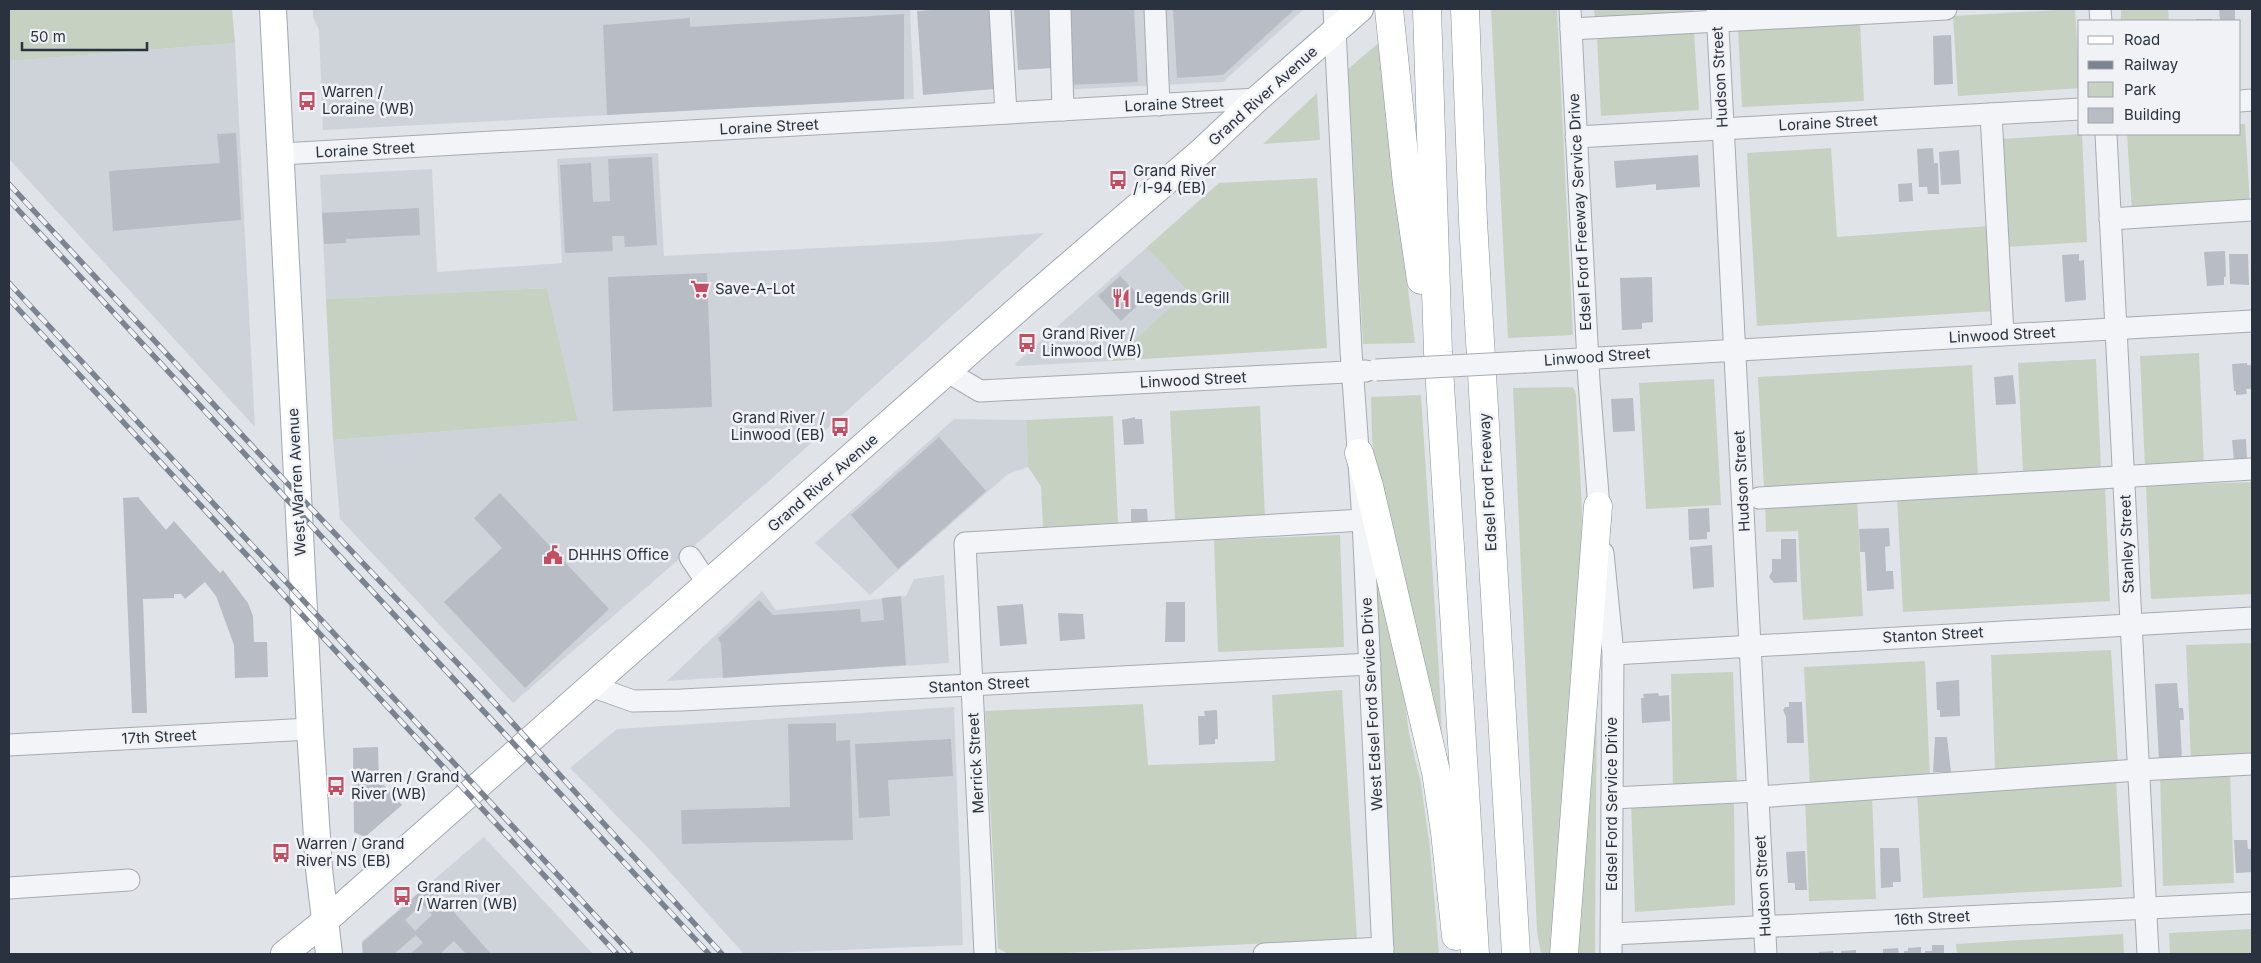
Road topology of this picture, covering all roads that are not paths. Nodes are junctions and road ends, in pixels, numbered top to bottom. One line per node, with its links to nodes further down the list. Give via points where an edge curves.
1 (273, 9): 21 (main road, West Warren Avenue)
2 (1000, 9): 16 (street)
3 (1060, 9): 14 (street)
4 (1155, 9): 13 (street)
5 (1389, 9): 28 (highway, via 1420,277)
6 (1427, 9): 28 (highway)
7 (1465, 9): 67 (highway, Edsel Ford Freeway, via 1472,222)
8 (1946, 9): 9 (street)
9 (1717, 15): 11 (street); 18 (street, Hudson Street)
10 (1346, 16): 12 (main road, Grand River Avenue); 31 (street)
11 (1570, 19): 20 (street, Edsel Ford Freeway Service Drive)
12 (1257, 99): 13 (street, Loraine Street); 30 (main road, Grand River Avenue)
13 (1159, 105): 14 (street, Loraine Street)
14 (1064, 110): 16 (street, Loraine Street)
15 (2078, 110): 17 (street, Loraine Street)
16 (1006, 113): 21 (street, Loraine Street)
17 (1991, 114): 18 (street, Loraine Street); 26 (street)
18 (1723, 128): 20 (street, Loraine Street); 27 (street, Hudson Street)
19 (2106, 135): 23 (street, Stanley Street)
20 (1576, 137): 29 (street, Edsel Ford Freeway Service Drive)
21 (281, 154): 47 (main road, West Warren Avenue)
22 (2252, 210): 23 (street)
23 (2110, 219): 25 (street, Stanley Street)
24 (2252, 321): 25 (street, Linwood Street)
25 (2117, 330): 26 (street, Linwood Street); 34 (street, Stanley Street)
26 (2003, 334): 27 (street, Linwood Street)
27 (1735, 349): 29 (street, Linwood Street); 42 (street, Hudson Street)
28 (1438, 352): 66 (highway)
29 (1588, 358): 31 (street, Linwood Street, bridge); 36 (street, Edsel Ford Freeway Service Drive)
30 (948, 372): 31 (street, Linwood Street, via 980,392); 39 (main road, Grand River Avenue)
31 (1353, 372): 32 (street)
32 (1359, 453): 37 (street, West Edsel Ford Service Drive); 65 (highway, via 1436,772)
33 (2252, 469): 34 (street)
34 (2124, 476): 35 (street); 41 (street, Stanley Street)
35 (1759, 498)
36 (1598, 506): 43 (street, Edsel Ford Freeway Service Drive); 68 (highway)
37 (1362, 520): 44 (street, West Edsel Ford Service Drive); 45 (street, Merrick Street, via 965,543)
38 (690, 556): 39 (street)
39 (708, 584): 46 (main road, Grand River Avenue)
40 (2252, 618): 41 (street, Stanton Street)
41 (2130, 625): 42 (street, Stanton Street); 50 (street, Stanley Street)
42 (1750, 646): 43 (street, Stanton Street); 51 (street, Hudson Street)
43 (1613, 654): 52 (street, Edsel Ford Service Drive)
44 (1370, 664): 45 (street, Stanton Street); 60 (street, West Edsel Ford Service Drive)
45 (971, 685): 46 (street, Stanton Street, via 633,701); 63 (street, Merrick Street)
46 (590, 686): 57 (main road, Grand River Avenue)
47 (310, 729): 48 (street, 17th Street); 57 (main road, West Warren Avenue)
48 (9, 745)
49 (2252, 764): 50 (street)
50 (2138, 770): 51 (street); 56 (street, Stanley Street)
51 (1758, 794): 52 (street); 58 (street, Hudson Street)
52 (1612, 798): 59 (street, Edsel Ford Service Drive)
53 (129, 880): 54 (street)
54 (9, 888)
55 (2252, 903): 56 (street, 16th Street)
56 (2146, 908): 58 (street, 16th Street); 70 (street, Stanley Street)
57 (325, 921): 61 (main road, Grand River Avenue); 62 (main road, West Warren Avenue)
58 (1765, 926): 59 (street, 16th Street); 69 (street, Hudson Street)
59 (1611, 944)
60 (1383, 951): 64 (street)
61 (284, 954)
62 (329, 954)
63 (985, 954)
64 (1264, 954)
65 (1457, 954)
66 (1475, 954)
67 (1516, 954)
68 (1564, 954)
69 (1766, 954)
70 (2148, 954)

